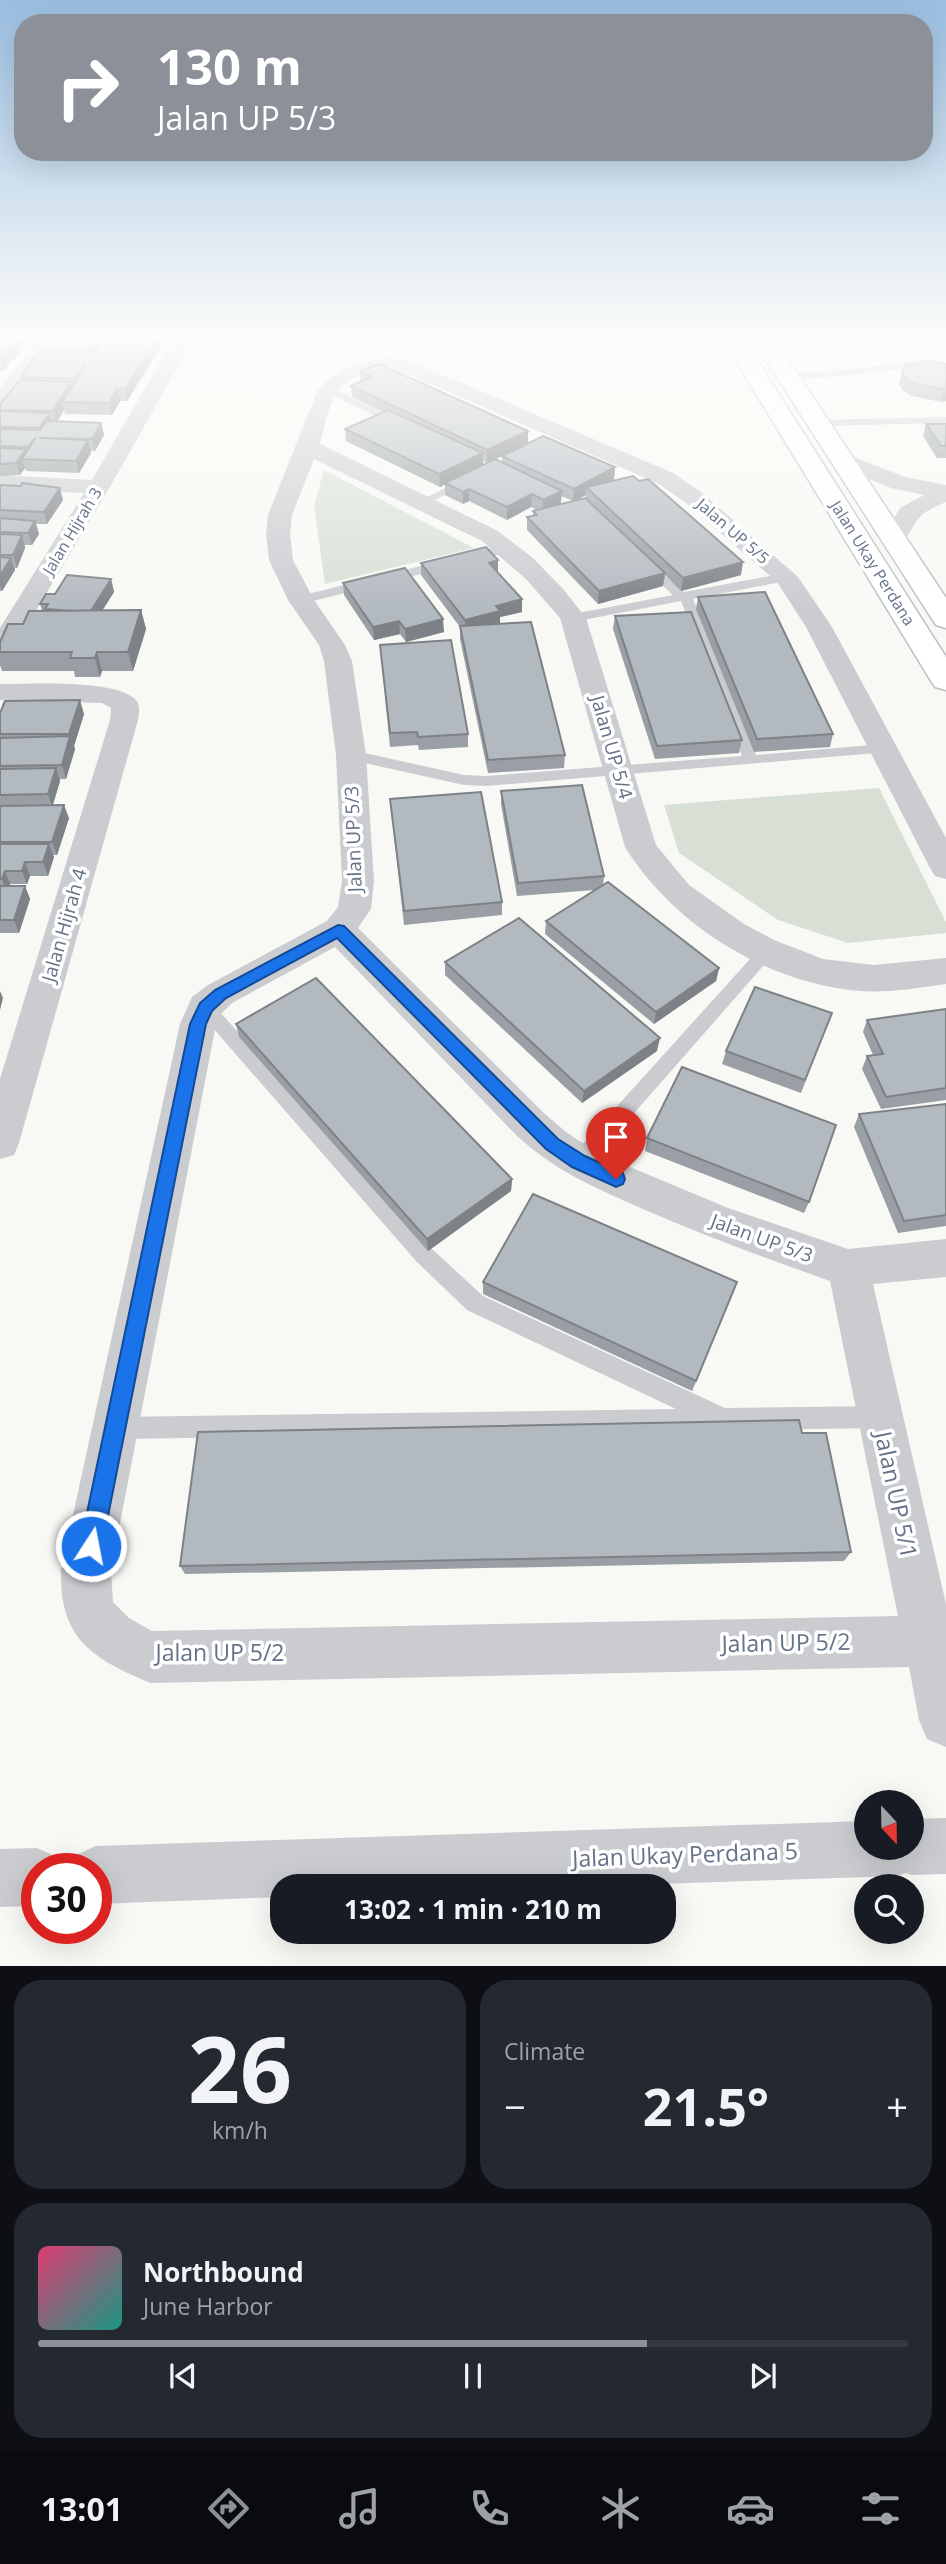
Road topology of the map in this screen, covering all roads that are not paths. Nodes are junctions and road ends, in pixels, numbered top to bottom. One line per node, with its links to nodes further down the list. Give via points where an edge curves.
1 (132, 430): 10 (street, Jalan Hijrah 3)
2 (313, 430): 6 (street, Jalan UP 5/3)
3 (543, 430): 16 (street, Jalan UP 5/5, via 680,487)
4 (789, 430): 22 (street, Jalan Ukay Perdana)
5 (822, 430): 7 (street, Jalan Ukay Perdana)
6 (308, 447): 12 (street, Jalan UP 5/4); 18 (street, Jalan UP 5/3, via 280,515 278,534 281,559)
7 (841, 459): 11 (street, via 899,483); 13 (street, Jalan Ukay Perdana)
8 (482, 473): 12 (lane)
9 (0, 482): 10 (street)
10 (99, 487): 21 (street, Jalan Hijrah 3)
11 (946, 493): 13 (street, via 914,506 900,522)
12 (423, 502): 14 (street, Jalan UP 5/4)
13 (894, 539): 20 (street, Jalan Ukay Perdana)
14 (509, 548): 18 (lane); 19 (street, Jalan UP 5/4)
15 (644, 562): 17 (lane)
16 (786, 577): 17 (lane); 24 (street, Jalan UP 5/5)
17 (684, 597): 19 (lane); 26 (lane)
18 (300, 600): 25 (street, Jalan UP 5/3, via 338,661)
19 (573, 618): 27 (street, Jalan UP 5/4)
20 (946, 619)
21 (0, 649)
22 (946, 681)
23 (0, 692): 33 (street, Jalan Hijrah 4, via 108,695 125,705)
24 (883, 749): 26 (lane); 28 (street, Jalan UP 5/5)
25 (351, 755): 27 (lane, via 464,780); 29 (street, Jalan UP 5/3, via 358,881 354,908)
26 (751, 760): 27 (lane)
27 (620, 771): 30 (street, Jalan UP 5/4, via 641,847 653,869 684,899)
28 (946, 868)
29 (338, 930): 32 (street, via 220,994); 34 (street, Jalan UP 5/3, via 531,1125)
30 (766, 952): 31 (street, Jalan UP 5/4, via 806,968 849,977 891,979); 34 (lane)
31 (946, 971)
32 (205, 1007): 38 (lane, via 423,1254 475,1303); 39 (street, Jalan UP 5/2)
33 (0, 1143)
34 (579, 1161): 36 (street, Jalan UP 5/3, via 718,1223)
35 (946, 1258): 36 (street, Jalan UP 5/3)
36 (848, 1268): 37 (street, Jalan UP 5/1)
37 (880, 1417): 38 (lane); 40 (street, Jalan UP 5/1)
38 (723, 1419): 39 (lane)
39 (114, 1428): 40 (street, Jalan UP 5/2, via 86,1570 86,1600 101,1628 122,1645 151,1657)
40 (927, 1641): 41 (street, Jalan UP 5/1)
41 (946, 1720)
42 (946, 1846): 43 (street)
43 (924, 1847)
44 (854, 1849): 45 (street, Jalan Ukay Perdana 5)
45 (112, 1874)
46 (21, 1877): 47 (street)
47 (0, 1878)

